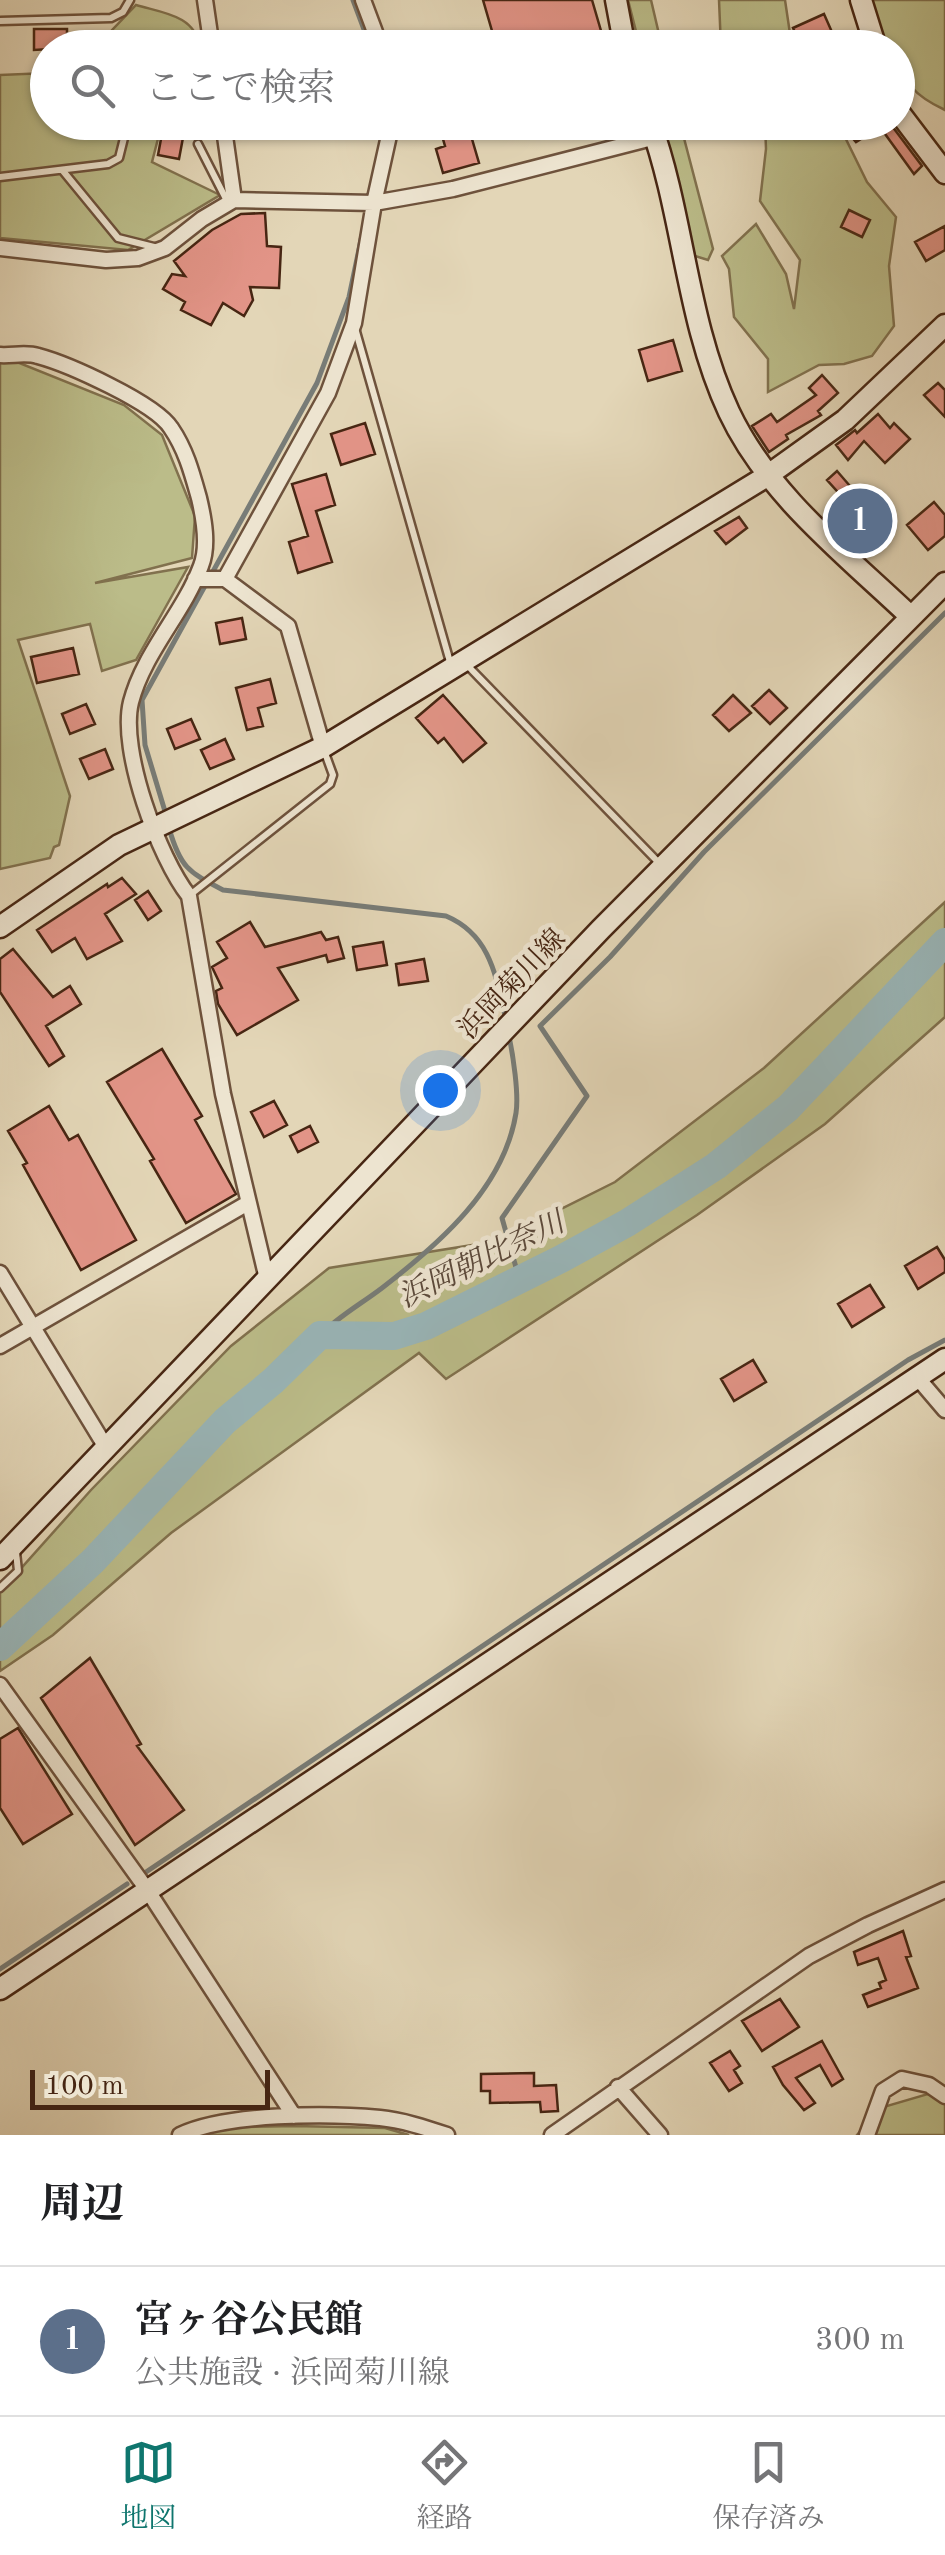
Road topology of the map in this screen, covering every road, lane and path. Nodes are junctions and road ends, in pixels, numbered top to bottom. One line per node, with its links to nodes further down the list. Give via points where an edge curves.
1 (130, 0): 6 (lane, via 112,18)
2 (205, 0): 7 (street)
3 (363, 0): 8 (street)
4 (616, 0): 9 (street)
5 (861, 0): 10 (street)
6 (0, 21)
7 (209, 30)
8 (374, 30)
9 (622, 30)
10 (870, 30)
11 (915, 133): 19 (street)
12 (124, 140): 18 (lane, via 119,158 108,164)
13 (225, 140): 21 (street)
14 (388, 140): 22 (street)
15 (620, 140): 22 (street, via 452,190)
16 (655, 140): 28 (street, via 714,372)
17 (198, 144): 21 (lane)
18 (62, 170): 20 (lane); 24 (lane, via 118,238)
19 (945, 172)
20 (0, 176)
21 (232, 202): 22 (street); 24 (street)
22 (374, 203): 25 (street)
23 (0, 248): 24 (street, via 106,260)
24 (162, 249)
25 (354, 323): 30 (street, via 328,393); 33 (lane)
26 (945, 325): 28 (street, via 845,420)
27 (0, 355): 29 (street, via 35,354 61,364 148,406 170,424 200,504 206,542)
28 (767, 476): 32 (street); 33 (street)
29 (195, 579): 30 (street); 35 (street, via 130,704 128,737)
30 (224, 579): 34 (street, via 288,626)
31 (945, 583): 32 (street, 浜岡菊川線)
32 (911, 618): 36 (street, 浜岡菊川線)
33 (457, 664): 34 (street); 36 (lane)
34 (323, 747): 35 (street); 37 (lane, via 330,784)
35 (153, 828): 37 (street); 38 (street)
36 (663, 867): 41 (street, 浜岡菊川線)
37 (189, 896): 39 (street)
38 (0, 926)
39 (248, 1204): 41 (street); 42 (street)
40 (0, 1273): 42 (street)
41 (266, 1279): 47 (street, 浜岡菊川線)
42 (32, 1327): 43 (street); 47 (street)
43 (0, 1346)
44 (945, 1359): 45 (street)
45 (916, 1376): 46 (street); 52 (street)
46 (945, 1410)
47 (107, 1449): 48 (street, 浜岡菊川線)
48 (8, 1552): 49 (lane, via 18,1571)
49 (0, 1588)
50 (0, 1685): 52 (street)
51 (945, 1890): 54 (street, via 810,1956)
52 (148, 1891): 53 (street); 56 (street)
53 (0, 1990)
54 (618, 2087): 59 (street); 60 (street)
55 (945, 2096): 61 (street, via 902,2079 884,2091)
56 (294, 2116): 57 (street); 58 (street, via 382,2118)
57 (180, 2135)
58 (447, 2135)
59 (552, 2135)
60 (660, 2135)
61 (867, 2135)

